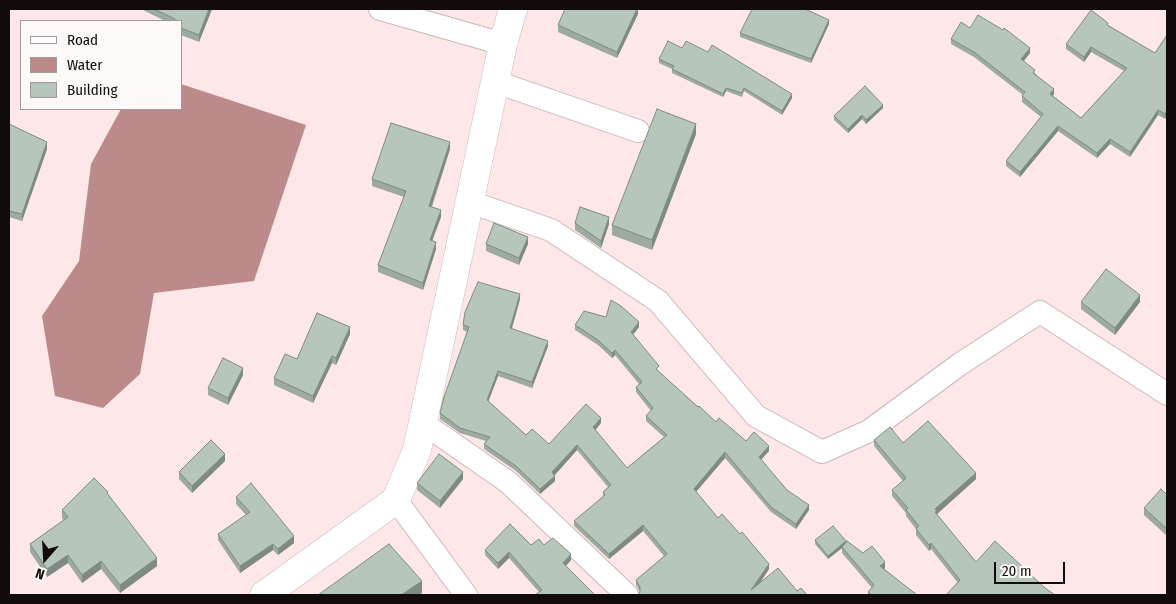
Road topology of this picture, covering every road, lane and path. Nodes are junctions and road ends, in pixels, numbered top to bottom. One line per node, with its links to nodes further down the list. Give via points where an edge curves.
1 (380, 9): 3 (street)
2 (513, 9): 3 (main road)
3 (503, 44): 4 (main road)
4 (496, 82): 5 (street); 6 (main road)
5 (638, 131)
6 (470, 202): 7 (street, via 551,230 658,301 756,416 822,452 869,431 960,364 1040,312); 8 (main road)
7 (1167, 394)
8 (423, 423): 9 (main road, via 418,450); 12 (street, via 508,482)
9 (396, 500): 10 (main road); 11 (street)
10 (264, 595)
11 (466, 595)
12 (627, 595)

